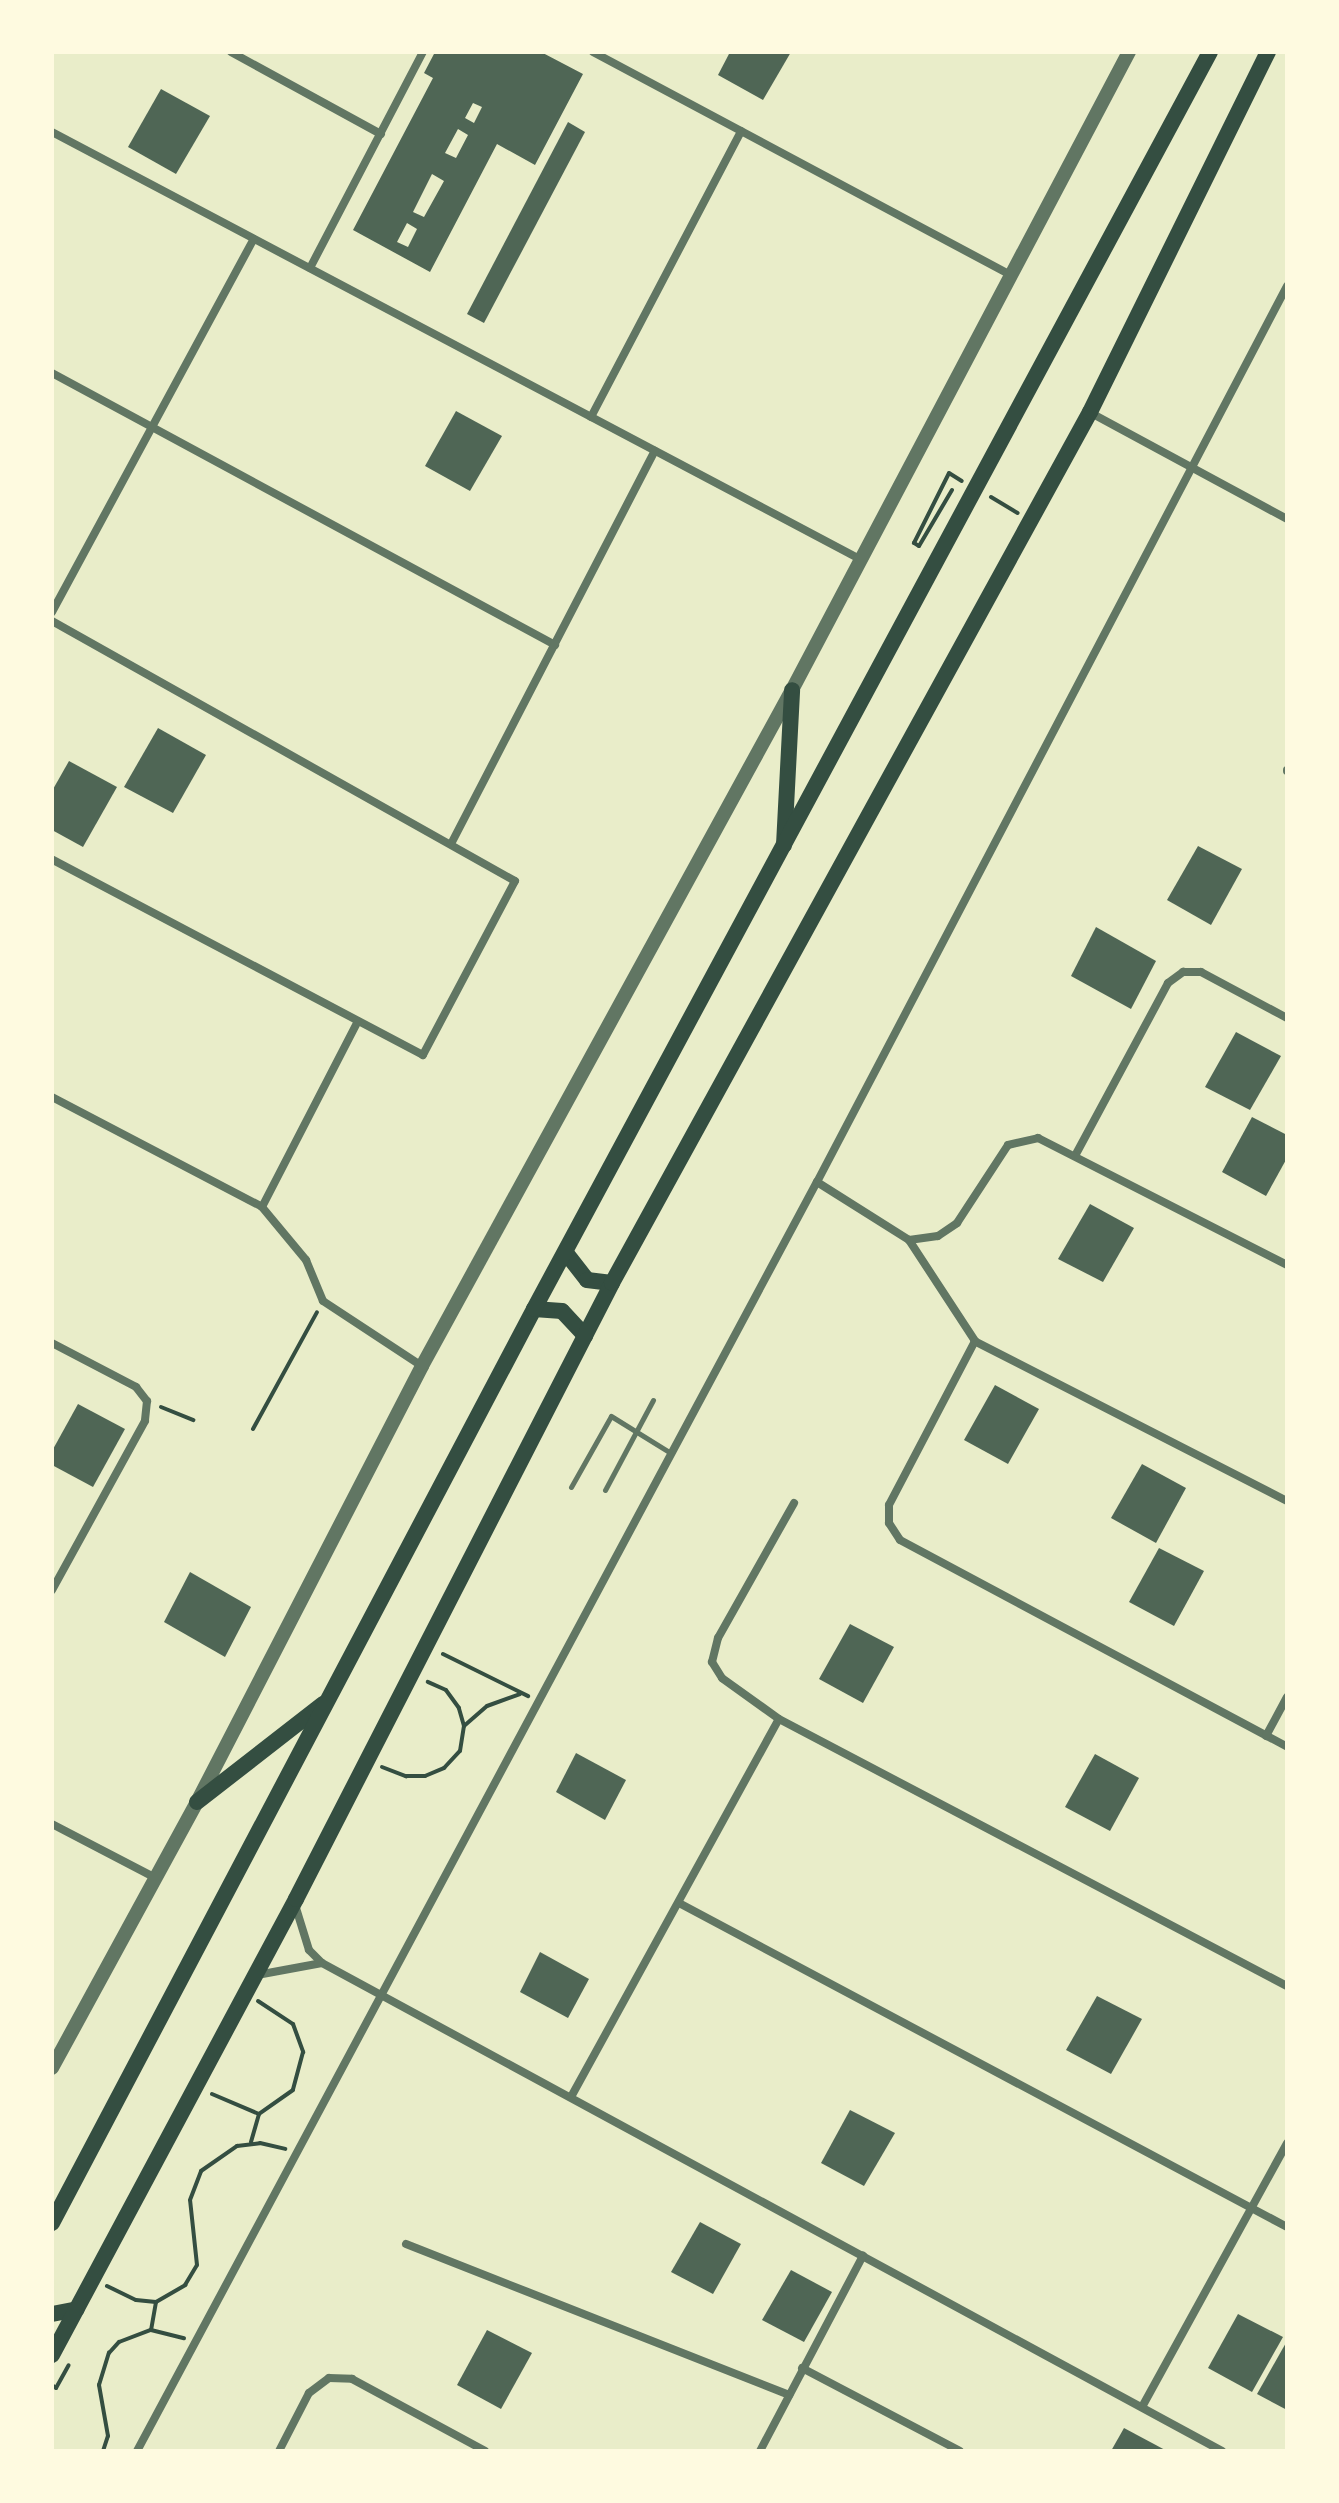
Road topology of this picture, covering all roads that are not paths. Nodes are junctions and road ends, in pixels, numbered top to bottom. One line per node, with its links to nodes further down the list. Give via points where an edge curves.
1 (231, 52): 9 (street)
2 (423, 52): 9 (street)
3 (593, 52): 7 (street)
4 (1129, 52): 12 (street)
5 (1210, 52): 27 (main road)
6 (1268, 52): 15 (main road)
7 (741, 131): 12 (street); 16 (street)
8 (52, 132): 10 (street)
9 (381, 134): 11 (street)
10 (254, 239): 11 (street); 17 (street)
11 (310, 268): 16 (street)
12 (1011, 275): 21 (street)
13 (1287, 286): 19 (street)
14 (52, 373): 17 (street)
15 (1090, 412): 19 (street); 38 (main road)
16 (591, 417): 18 (street)
17 (153, 427): 22 (street); 24 (street)
18 (655, 451): 21 (street); 24 (street)
19 (1191, 467): 20 (street); 33 (street)
20 (1287, 519)
21 (858, 558): 25 (street)
22 (52, 612)
23 (52, 621): 26 (street)
24 (555, 645): 26 (street)
25 (792, 690): 27 (main road); 43 (street)
26 (451, 844): 30 (street, via 515,881 423,1055)
27 (784, 847): 36 (main road)
28 (52, 859): 30 (street)
29 (1287, 1018): 32 (street, via 1201,972 1183,972 1168,983)
30 (358, 1021): 34 (street)
31 (52, 1097): 34 (street)
32 (1076, 1154): 35 (street, via 1038,1138 1016,1141 957,1223 938,1236); 37 (street)
33 (817, 1182): 35 (street); 46 (street)
34 (262, 1207): 43 (street, via 306,1260 323,1301)
35 (909, 1240): 41 (street)
36 (566, 1253): 38 (main road, via 587,1280); 39 (main road)
37 (1287, 1265)
38 (612, 1283): 40 (main road)
39 (534, 1309): 40 (main road, via 562,1311); 53 (main road)
40 (585, 1336): 60 (main road)
41 (975, 1341): 49 (street); 55 (street, via 889,1505 889,1523 900,1540)
42 (52, 1343): 51 (street, via 136,1387 147,1401 145,1421)
43 (422, 1366): 57 (street)
44 (653, 1400): 45 (lane)
45 (640, 1434): 46 (lane); 47 (lane, via 611,1416); 48 (lane)
46 (671, 1453): 65 (street)
47 (571, 1487)
48 (605, 1490)
49 (1287, 1501)
50 (794, 1503): 54 (street, via 718,1638 712,1662 722,1678)
51 (53, 1584)
52 (1287, 1697): 55 (street)
53 (330, 1698): 57 (main road); 70 (main road)
54 (779, 1719): 61 (street); 64 (street)
55 (1266, 1736): 56 (street)
56 (1287, 1747)
57 (197, 1802): 59 (street)
58 (52, 1824): 59 (street)
59 (154, 1877): 66 (street)
60 (296, 1899): 62 (street, via 302,1935); 63 (main road)
61 (679, 1903): 67 (street); 69 (street)
62 (322, 1963): 63 (street, via 271,1969); 65 (street)
63 (254, 1977): 74 (main road)
64 (1287, 1986)
65 (379, 1993): 67 (street); 81 (street)
66 (52, 2068)
67 (571, 2097): 73 (street)
68 (1287, 2143): 69 (street)
69 (1251, 2208): 71 (street); 79 (street)
70 (52, 2223)
71 (1287, 2227)
72 (406, 2244): 78 (street)
73 (863, 2256): 77 (street); 79 (street)
74 (77, 2309): 75 (main road); 76 (main road)
75 (52, 2314)
76 (52, 2355)
77 (802, 2368): 78 (street); 84 (street)
78 (789, 2395): 80 (street)
79 (1142, 2407): 85 (street)
80 (763, 2450)
81 (137, 2451)
82 (279, 2451): 83 (street, via 309,2393 329,2378 352,2379)
83 (485, 2451)
84 (960, 2451)
85 (1222, 2451)

